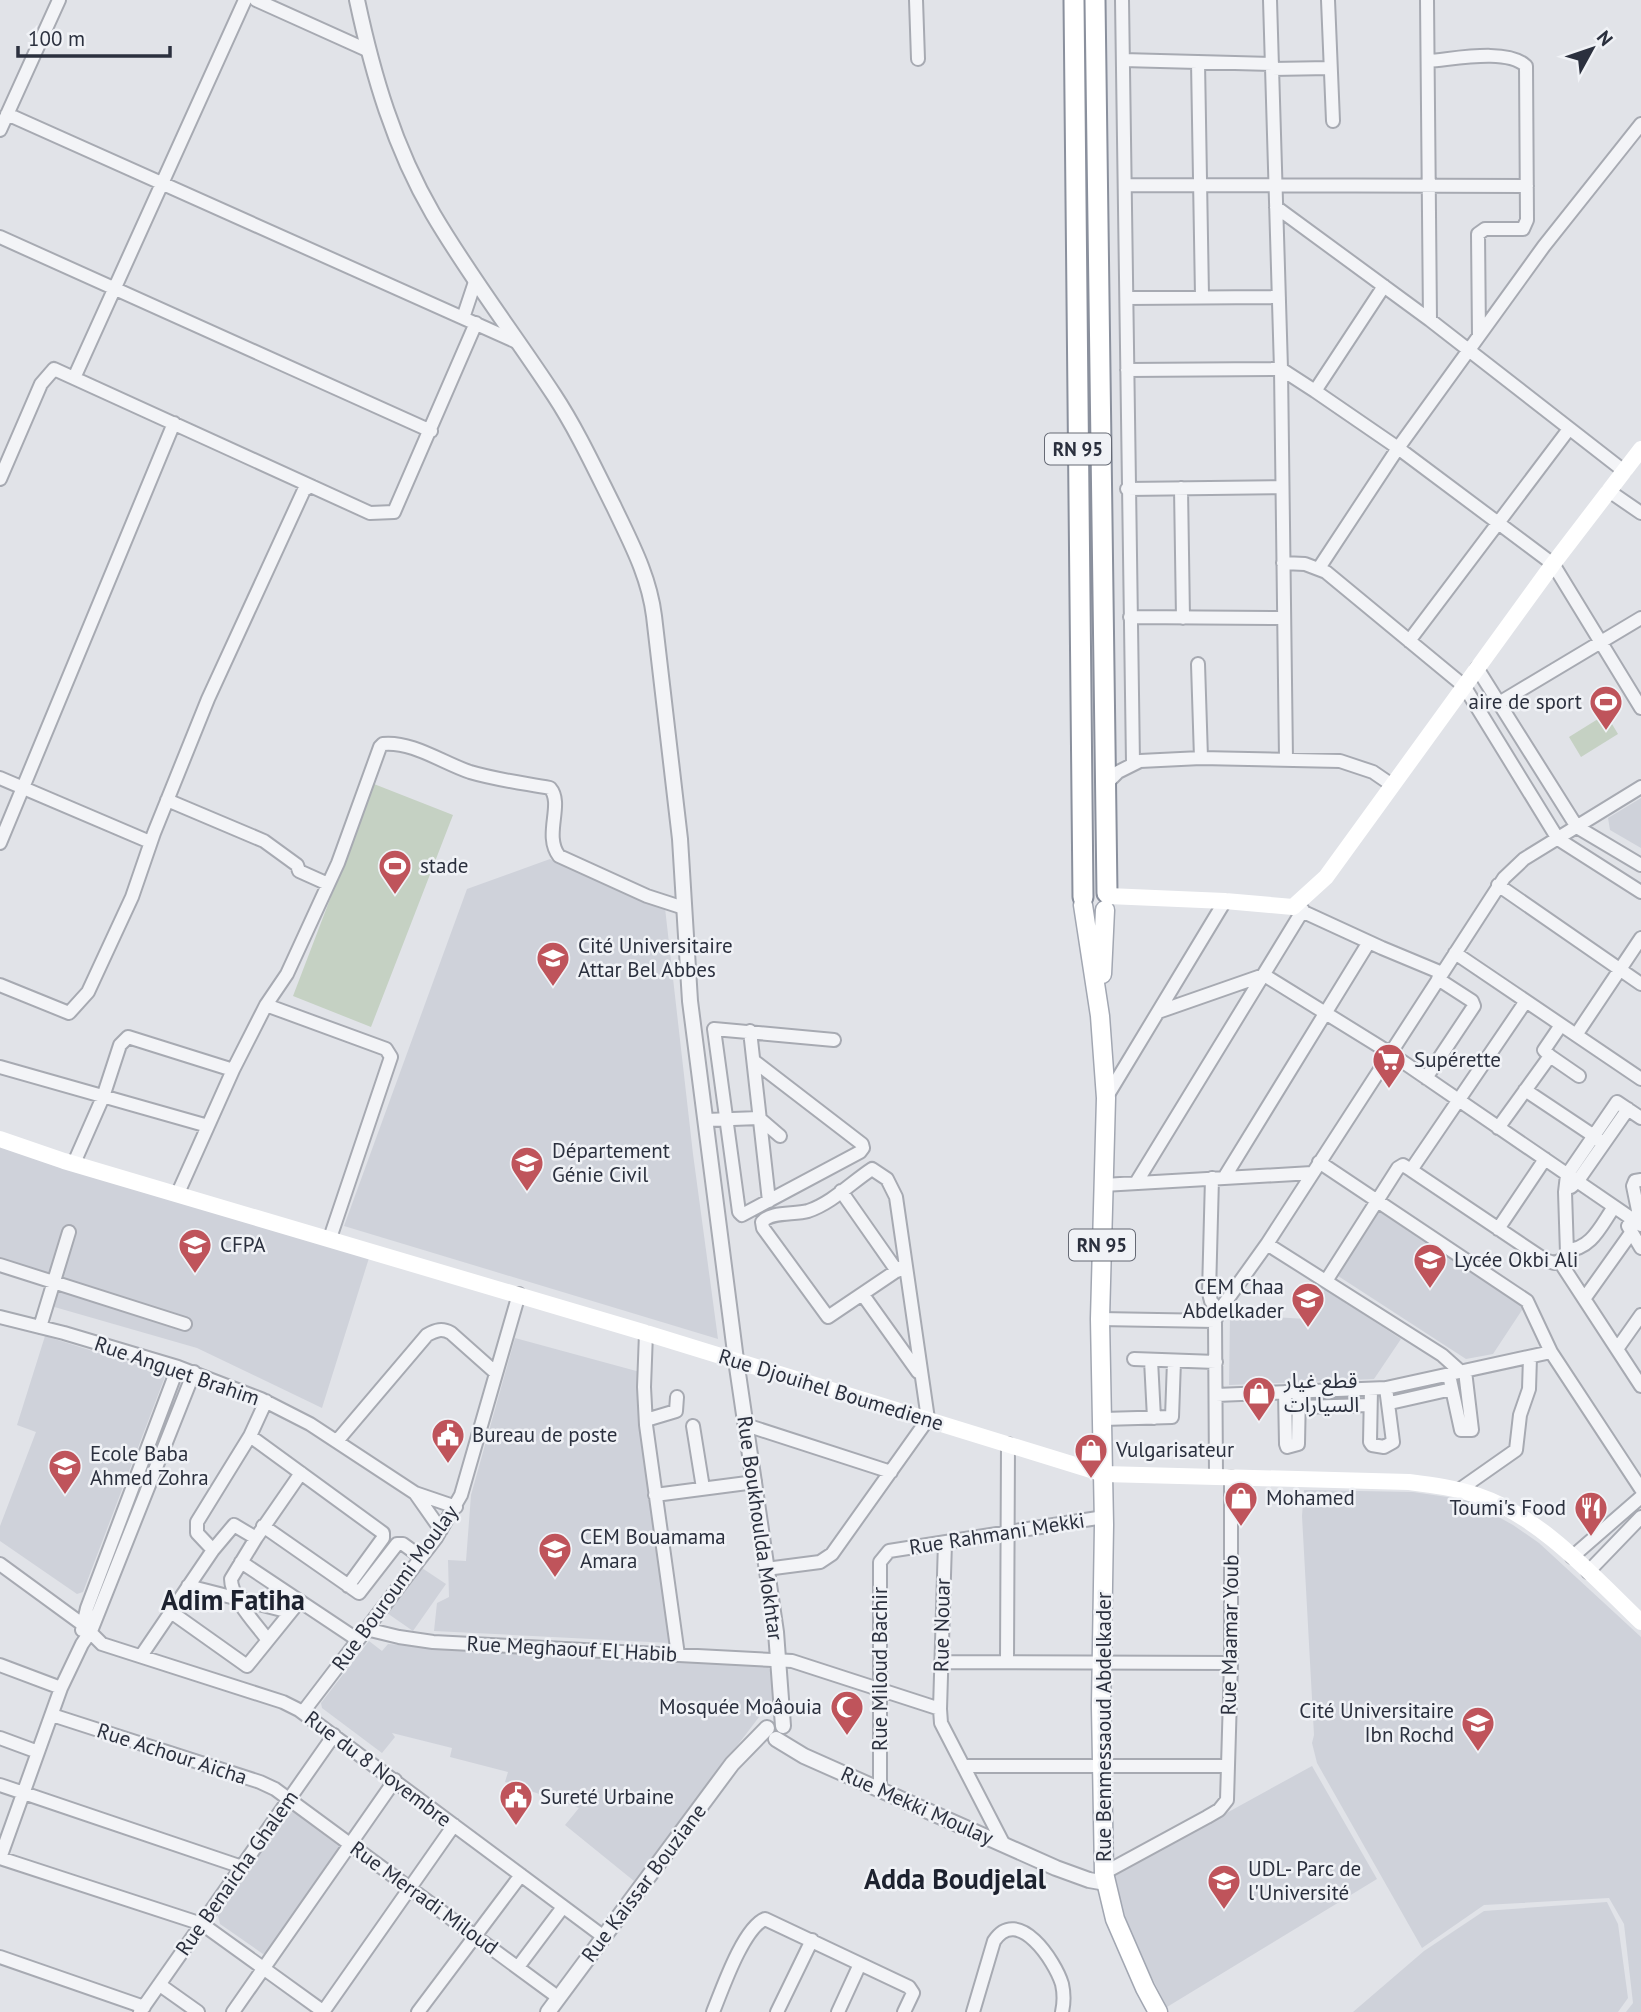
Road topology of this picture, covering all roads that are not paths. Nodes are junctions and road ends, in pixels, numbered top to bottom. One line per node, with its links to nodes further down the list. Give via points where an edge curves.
1 (59, 0): 19 (street)
2 (245, 0): 23 (street)
3 (256, 0): 12 (street)
4 (356, 0): 12 (street, Rue Boukhoulda Mokhtar)
5 (916, 0): 13 (street)
6 (1074, 0): 92 (highway, RN 95)
7 (1096, 0): 79 (highway, RN 95)
8 (1122, 0): 14 (street)
9 (1270, 0): 17 (street)
10 (1328, 0): 18 (street)
11 (1427, 0): 15 (street)
12 (368, 50): 31 (street, Rue Boukhoulda Mokhtar, via 403,156)
13 (918, 59)
14 (1123, 60): 16 (street); 25 (street)
15 (1429, 61): 24 (street); 26 (street, via 1496,56 1513,57 1526,66)
16 (1198, 62): 17 (street); 27 (street)
17 (1272, 66): 18 (street); 28 (street)
18 (1330, 68): 20 (street)
19 (7, 114): 22 (street); 23 (street)
20 (1333, 121)
21 (1641, 124): 40 (street)
22 (0, 130)
23 (161, 183): 33 (street); 37 (street)
24 (1428, 185): 26 (street); 28 (street); 38 (street)
25 (1126, 186): 27 (street); 36 (street)
26 (1527, 186): 40 (street, via 1526,227 1485,229 1478,234)
27 (1200, 187): 28 (street); 34 (street)
28 (1275, 187): 29 (street)
29 (1276, 207): 32 (street); 35 (street)
30 (0, 237): 33 (street)
31 (475, 282): 37 (street); 41 (street, Rue Boukhoulda Mokhtar)
32 (1384, 286): 38 (street); 46 (street)
33 (114, 288): 45 (street); 49 (street)
34 (1202, 296): 35 (street); 36 (street)
35 (1279, 297): 43 (street)
36 (1126, 298): 44 (street)
37 (463, 318): 39 (street)
38 (1430, 320): 42 (street)
39 (476, 323): 41 (street); 49 (street)
40 (1479, 336): 42 (street)
41 (519, 344): 95 (street, Rue Boukhoulda Mokhtar, via 583,446 648,580 671,757)
42 (1469, 350): 48 (street); 50 (street)
43 (1281, 369): 44 (street); 46 (street); 55 (street)
44 (1127, 370): 57 (street)
45 (74, 378): 47 (street); 53 (street, via 54,369 41,384)
46 (1315, 391): 50 (street)
47 (174, 423): 54 (street); 82 (street)
48 (1569, 429): 52 (street); 60 (street)
49 (431, 431): 54 (street, via 394,512 370,513)
50 (1398, 448): 60 (street); 63 (street)
51 (1641, 449): 52 (main road)
52 (1624, 471): 58 (main road)
53 (0, 479)
54 (311, 486): 83 (street, via 299,500)
55 (1282, 487): 56 (street); 61 (street)
56 (1181, 488): 57 (street); 65 (street)
57 (1127, 489): 64 (street)
58 (1609, 491): 59 (street); 62 (main road)
59 (1641, 513)
60 (1499, 521): 62 (street); 68 (street)
61 (1283, 563): 63 (street); 66 (street)
62 (1553, 564): 69 (street); 71 (main road)
63 (1319, 568): 68 (street)
64 (1130, 618): 65 (street); 77 (street)
65 (1183, 618): 66 (street)
66 (1283, 618): 76 (street)
67 (1641, 618): 69 (street)
68 (1409, 641): 72 (street)
69 (1600, 642): 73 (street); 74 (street)
70 (1198, 664): 75 (street)
71 (1477, 668): 72 (main road); 73 (street)
72 (1464, 686): 80 (main road); 85 (street)
73 (1499, 703): 84 (street)
74 (1641, 708)
75 (1201, 758): 76 (street); 77 (street)
76 (1286, 759): 80 (street, via 1351,764)
77 (1133, 763): 79 (street)
78 (0, 778): 82 (street)
79 (1106, 784): 93 (highway, RN 95)
80 (1392, 785): 96 (main road)
81 (1641, 787): 84 (street)
82 (23, 788): 86 (street); 87 (street)
83 (167, 800): 87 (street); 89 (street, via 264,841 297,865 299,872)
84 (1577, 827): 85 (street); 88 (street)
85 (1558, 839): 90 (street, via 1524,859); 91 (street)
86 (0, 842)
87 (150, 842): 104 (street, via 132,897 88,992 69,1013)
88 (1641, 865)
89 (328, 884): 95 (street, via 380,747 387,743 502,781 550,788 555,797 551,836 559,856); 106 (street, via 287,974)
90 (1499, 886): 99 (street); 100 (street)
91 (1641, 892)
92 (1083, 901): 93 (main road, via 1088,890 1096,887); 109 (main road, RN 95)
93 (1107, 901): 94 (main road, via 1145,896); 109 (main road, RN 95)
94 (1225, 901): 96 (main road); 108 (street)
95 (684, 908): 128 (street, Rue Boukhoulda Mokhtar, via 690,1001)
96 (1298, 909): 98 (street); 101 (street)
97 (1641, 938): 100 (street)
98 (1369, 942): 102 (street); 107 (street)
99 (1455, 953): 102 (street); 105 (street)
100 (1620, 970): 103 (street); 112 (street)
101 (1264, 975): 107 (street); 108 (street); 142 (street)
102 (1440, 976): 114 (street); 120 (street, via 1474,1004)
103 (1641, 984)
104 (0, 985)
105 (1525, 1001): 110 (street); 125 (street)
106 (266, 1005): 118 (street); 152 (street, via 386,1049 391,1057)
107 (1325, 1011): 114 (street); 139 (street)
108 (1157, 1012): 124 (street)
109 (1100, 1016): 124 (main road, RN 95)
110 (1561, 1025): 112 (street); 115 (street, via 1544,1050)
111 (750, 1031): 113 (street); 116 (street); 129 (street, via 713,1030)
112 (1576, 1035): 121 (street)
113 (834, 1040)
114 (1390, 1053): 120 (street); 137 (street)
115 (1550, 1056): 119 (street); 122 (street)
116 (754, 1061): 126 (street); 147 (street, via 863,1148)
117 (0, 1067): 123 (street)
118 (233, 1070): 123 (street, via 128,1037 120,1045); 130 (street)
119 (1579, 1076)
120 (1426, 1078): 125 (street)
121 (1641, 1080)
122 (1525, 1090): 131 (street); 134 (street)
123 (103, 1097): 130 (street); 136 (street)
124 (1106, 1098): 143 (main road, RN 95)
125 (1458, 1100): 131 (street); 138 (street)
126 (759, 1118): 129 (street); 132 (street); 147 (street)
127 (1641, 1118): 134 (street, via 1622,1105)
128 (706, 1121): 129 (street); 175 (street, Rue Boukhoulda Mokhtar)
129 (726, 1121): 147 (street, via 739,1213 745,1215)
130 (208, 1126): 145 (street)
131 (1499, 1128): 135 (street)
132 (780, 1136)
133 (0, 1139): 136 (main road, Rue Djouihel Boumediene)
134 (1599, 1139): 140 (street)
135 (1545, 1159): 140 (street); 150 (street)
136 (74, 1164): 145 (main road, Rue Djouihel Boumediene)
137 (1316, 1168): 139 (street); 146 (street); 153 (street)
138 (1411, 1170): 146 (street, via 1400,1166); 150 (street)
139 (1218, 1178): 142 (street); 165 (street, Rue Maamar Youb, via 1209,1293)
140 (1572, 1178): 148 (street); 155 (street, via 1565,1192)
141 (1641, 1180): 149 (street, via 1633,1186)
142 (1136, 1183): 143 (street)
143 (1103, 1185): 167 (main road, RN 95)
144 (841, 1191): 158 (street); 158 (street, via 873,1169 889,1181 896,1197); 162 (street, via 816,1208 766,1217 762,1226 827,1317)
145 (178, 1193): 152 (main road, Rue Djouihel Boumediene)
146 (1377, 1200): 159 (street); 172 (street, via 1522,1296)
147 (769, 1201)
148 (1614, 1207): 149 (street); 155 (street, via 1586,1246)
149 (1638, 1227): 154 (street); 163 (street)
150 (1498, 1229): 156 (street, via 1545,1260)
151 (69, 1232): 160 (street)
152 (330, 1238): 161 (main road, Rue Djouihel Boumediene)
153 (1267, 1244): 159 (street); 165 (street)
154 (1641, 1248)
155 (1567, 1250): 156 (street)
156 (1560, 1262): 163 (street)
157 (0, 1265): 160 (street)
158 (901, 1268): 162 (street); 183 (street)
159 (1326, 1281): 182 (street, via 1442,1355)
160 (52, 1282): 168 (street); 169 (street)
161 (519, 1294): 170 (main road, Rue Djouihel Boumediene); 181 (street, Rue Bouroumi Moulay)
162 (863, 1295): 183 (street)
163 (1584, 1299): 171 (street)
164 (1641, 1315): 171 (street)
165 (1217, 1316): 167 (street); 178 (street, Rue Maamar Youb)
166 (0, 1317): 169 (street, Rue Anguet Brahim)
167 (1100, 1319): 198 (main road, RN 95)
168 (185, 1324)
169 (40, 1327): 179 (street, Rue Anguet Brahim)
170 (646, 1333): 175 (main road, Rue Djouihel Boumediene); 199 (street)
171 (1617, 1349): 184 (street)
172 (1551, 1352): 173 (street); 211 (street)
173 (1530, 1357): 182 (street); 212 (street, via 1529,1389 1516,1450)
174 (1134, 1359): 176 (street)
175 (736, 1360): 197 (main road, Rue Djouihel Boumediene); 200 (street, Rue Boukhoulda Mokhtar)
176 (1152, 1360): 177 (street); 196 (street)
177 (1174, 1362): 178 (street); 196 (street, via 1173,1415)
178 (1216, 1362): 190 (street, Rue Maamar Youb)
179 (178, 1367): 180 (street, Rue Anguet Brahim); 237 (street)
180 (194, 1373): 192 (street, Rue Anguet Brahim); 237 (street)
181 (496, 1373): 203 (street, via 452,1334 436,1330); 216 (street, Rue Bouroumi Moulay)
182 (1458, 1373): 185 (street); 187 (street); 187 (street, via 1473,1429 1462,1431)
183 (921, 1375): 197 (street)
184 (1639, 1376)
185 (1387, 1388): 186 (street); 193 (street)
186 (1371, 1389): 189 (street); 194 (street)
187 (1452, 1389): 193 (street)
188 (1285, 1392): 189 (street); 190 (street); 195 (street, via 1287,1447 1298,1444)
189 (1299, 1392): 195 (street)
190 (1216, 1395): 208 (street, Rue Maamar Youb)
191 (677, 1397): 199 (street, via 677,1411)
192 (266, 1401): 202 (street); 203 (street, Rue Anguet Brahim)
193 (1390, 1403): 194 (street, via 1393,1442 1384,1447 1370,1444)
194 (1370, 1405): 195 (street)
195 (1299, 1407)
196 (1154, 1418): 198 (street)
197 (928, 1419): 204 (main road, Rue Djouihel Boumediene); 205 (street)
198 (1103, 1419): 207 (main road, RN 95)
199 (646, 1420): 214 (street)
200 (746, 1425): 205 (street); 209 (street, Rue Boukhoulda Mokhtar)
201 (693, 1426): 210 (street)
202 (250, 1436): 206 (street); 223 (street, via 197,1522 197,1533)
203 (337, 1441): 213 (street, Rue Anguet Brahim)
204 (1008, 1444): 207 (main road, Rue Djouihel Boumediene); 221 (street)
205 (891, 1472): 229 (street, via 826,1559)
206 (301, 1473): 220 (street); 232 (street, via 383,1534)
207 (1104, 1474): 208 (main road, Rue Djouihel Boumediene); 217 (main road, Rue Benmessaoud Abdelkader)
208 (1223, 1477): 212 (main road, Rue Djouihel Boumediene, via 1409,1482); 247 (street, Rue Maamar Youb)
209 (755, 1482): 210 (street); 229 (street, Rue Boukhoulda Mokhtar)
210 (703, 1488): 214 (street)
211 (1641, 1489)
212 (1459, 1490): 225 (main road, Rue Djouihel Boumediene, via 1508,1510)
213 (415, 1493): 216 (street); 219 (street)
214 (655, 1495): 241 (street)
215 (1641, 1497): 225 (street)
216 (456, 1507): 219 (street, Rue Bouroumi Moulay)
217 (1104, 1517): 221 (street, Rue Rahmani Mekki); 246 (main road, Rue Benmessaoud Abdelkader)
218 (1641, 1517): 230 (street)
219 (441, 1530): 226 (street, Rue Bouroumi Moulay)
220 (259, 1532): 223 (street, via 234,1525); 227 (street); 232 (street)
221 (1007, 1532): 222 (street, Rue Rahmani Mekki); 245 (street)
222 (945, 1542): 224 (street, Rue Rahmani Mekki); 244 (street, Rue Nouar)
223 (213, 1550): 231 (street)
224 (889, 1551): 250 (street, Rue Miloud Bachir, via 880,1562)
225 (1572, 1556): 230 (main road, Rue Djouihel Boumediene)
226 (421, 1557): 232 (street, via 398,1543 362,1592); 238 (street, Rue Bouroumi Moulay)
227 (241, 1562): 233 (street, via 231,1579); 234 (street)
228 (0, 1564): 237 (street, Rue du 8 Novembre)
229 (766, 1569): 243 (street, Rue Boukhoulda Mokhtar)
230 (1588, 1572): 236 (main road, Rue Djouihel Boumediene)
231 (188, 1586): 233 (street); 235 (street)
232 (348, 1586)
233 (236, 1597): 234 (street); 239 (street)
234 (294, 1607): 239 (street); 240 (street)
235 (171, 1612): 239 (street, via 244,1666); 242 (street)
236 (1641, 1622)
237 (86, 1628): 242 (street, Rue du 8 Novembre, via 102,1644); 249 (street)
238 (366, 1629): 240 (street, Rue Bouroumi Moulay); 241 (street, Rue Meghaouf El Habib, via 433,1642)
239 (267, 1639)
240 (358, 1640): 252 (street, Rue Bouroumi Moulay)
241 (678, 1655): 243 (street, Rue Meghaouf El Habib)
242 (141, 1656): 252 (street, Rue du 8 Novembre)
243 (778, 1660): 250 (street, Rue Meghaouf El Habib, via 798,1662); 254 (street, Rue Boukhoulda Mokhtar, via 782,1696)
244 (942, 1662): 245 (street); 251 (street, Rue Nouar)
245 (1007, 1662): 246 (street)
246 (1102, 1662): 247 (street); 259 (main road, Rue Benmessaoud Abdelkader)
247 (1231, 1662): 260 (street, Rue Maamar Youb)
248 (0, 1665): 249 (street)
249 (61, 1688): 253 (street)
250 (880, 1690): 251 (street, Rue Meghaouf El Habib); 263 (street, Rue Miloud Bachir)
251 (940, 1709): 258 (street, via 940,1720)
252 (303, 1712): 255 (street, Rue du 8 Novembre)
253 (52, 1715): 257 (street); 265 (street, Rue Achour Aicha, via 260,1782)
254 (776, 1731): 263 (street, Rue Mekki Moulay, via 804,1756); 278 (street, Rue Kaissar Bouziane, via 740,1755)
255 (334, 1735): 261 (street, Rue du 8 Novembre); 265 (street, Rue Benaicha Ghalem)
256 (0, 1738): 257 (street)
257 (38, 1752): 264 (street)
258 (963, 1766): 259 (street); 269 (street)
259 (1102, 1766): 260 (street); 273 (main road, Rue Benmessaoud Abdelkader)
260 (1227, 1766): 273 (street, Rue Maamar Youb, via 1227,1800 1219,1810)
261 (395, 1780): 266 (street, Rue du 8 Novembre); 268 (street)
262 (0, 1786): 264 (street)
263 (880, 1790): 269 (street, Rue Mekki Moulay)
264 (23, 1793): 267 (street); 271 (street)
265 (290, 1799): 268 (street, Rue Merradi Miloud); 271 (street, Rue Benaicha Ghalem)
266 (454, 1825): 272 (street, Rue du 8 Novembre); 274 (street)
267 (3, 1841): 270 (street)
268 (350, 1844): 274 (street, Rue Merradi Miloud); 283 (street)
269 (1004, 1845): 273 (street, Rue Mekki Moulay, via 1089,1880)
270 (0, 1858): 276 (street)
271 (242, 1867): 276 (street, Rue Benaicha Ghalem)
272 (521, 1875): 275 (street, Rue du 8 Novembre); 277 (street)
273 (1105, 1878): 298 (main road, Rue Benmessaoud Abdelkader, via 1124,1940)
274 (410, 1887): 277 (street, Rue Merradi Miloud); 289 (street)
275 (563, 1907): 278 (street, Rue du 8 Novembre); 282 (street)
276 (202, 1924): 283 (street); 284 (street, Rue Benaicha Ghalem)
277 (475, 1936): 282 (street, Rue Merradi Miloud); 290 (street)
278 (604, 1937): 285 (street, Rue Kaissar Bouziane)
279 (812, 1940): 281 (street); 292 (street, via 761,1920 736,1957); 293 (street)
280 (0, 1957): 286 (street)
281 (860, 1964): 294 (street); 295 (street, via 912,1989)
282 (518, 1967): 285 (street, Rue Merradi Miloud)
283 (264, 1968): 288 (street); 289 (street)
284 (160, 1984): 286 (street, Rue Benaicha Ghalem); 287 (street)
285 (559, 1998): 291 (street, Rue Kaissar Bouziane)
286 (142, 2010)
287 (198, 2012)
288 (233, 2012)
289 (324, 2012)
290 (418, 2012)
291 (548, 2012)
292 (713, 2012)
293 (777, 2012)
294 (838, 2012)
295 (904, 2012)
296 (973, 2012): 297 (street, via 994,1941 1010,1930 1025,1933 1048,1955 1063,1986)
297 (1062, 2012)
298 (1158, 2012)

